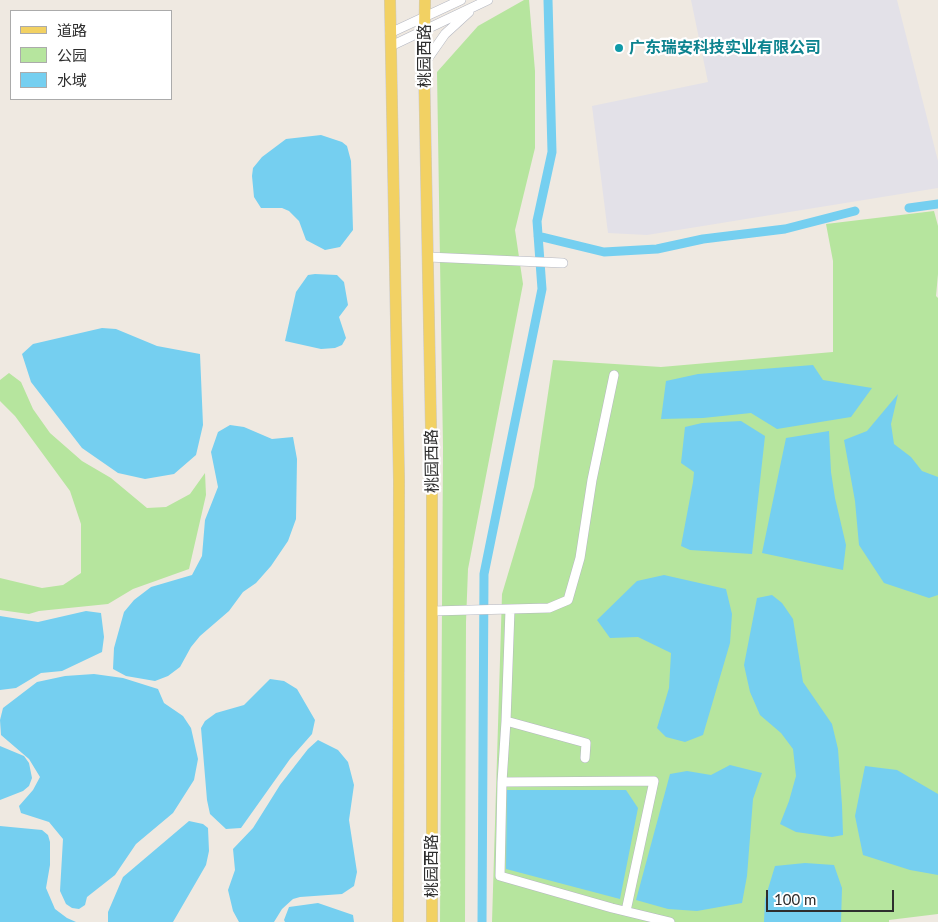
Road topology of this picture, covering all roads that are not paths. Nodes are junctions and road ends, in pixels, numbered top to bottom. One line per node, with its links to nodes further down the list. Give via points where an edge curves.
1 (390, 0): 8 (main road, 桃园西路)
2 (424, 0): 6 (main road, 桃园西路)
3 (461, 0): 6 (street)
4 (488, 0): 5 (street)
5 (476, 6): 7 (street); 10 (street, via 445,34)
6 (424, 17): 7 (main road, 桃园西路); 8 (street)
7 (424, 30): 9 (street); 10 (main road, 桃园西路)
8 (390, 32): 9 (main road, 桃园西路)
9 (391, 46): 20 (main road, 桃园西路, via 399,480)
10 (424, 64): 11 (main road, 桃园西路)
11 (428, 257): 12 (street); 15 (main road, 桃园西路)
12 (563, 263)
13 (614, 375): 14 (street, via 580,558 568,600 549,608)
14 (510, 610): 15 (street); 16 (street)
15 (432, 611): 21 (main road, 桃园西路)
16 (506, 721): 17 (street, via 586,743); 18 (street)
17 (586, 758)
18 (502, 782): 19 (street, via 500,876); 19 (street, via 654,782)
19 (626, 911): 22 (street)
20 (398, 922)
21 (432, 922)
22 (670, 922)

